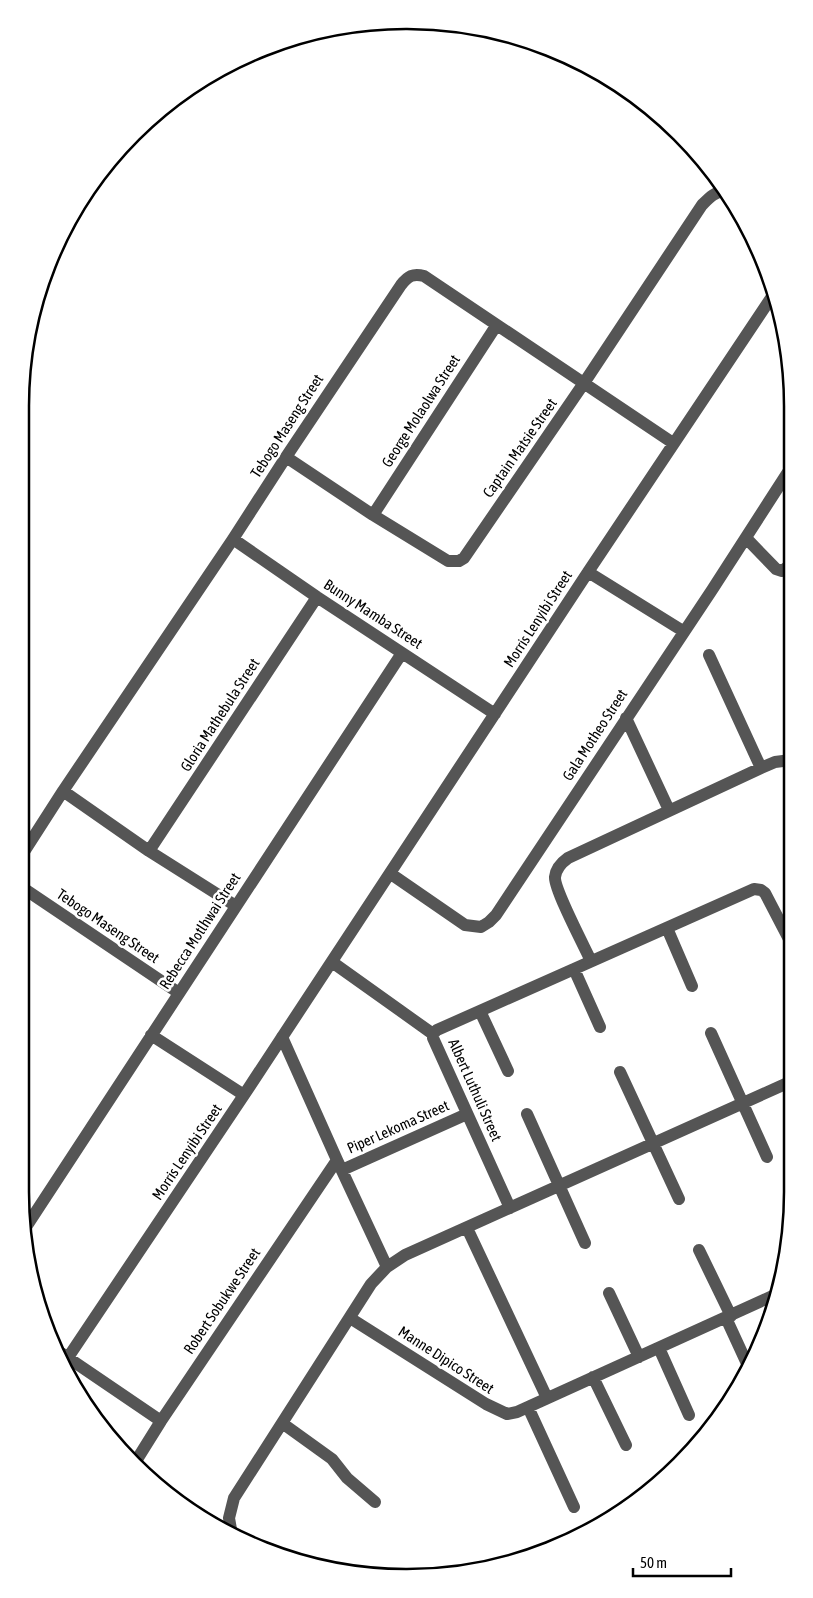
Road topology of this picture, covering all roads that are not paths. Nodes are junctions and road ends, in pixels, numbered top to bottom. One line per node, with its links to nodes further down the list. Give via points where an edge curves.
1 (718, 193): 4 (street, Captain Matsie Street, via 702,205)
2 (769, 301): 5 (street, Morris Lenyibi Street)
3 (496, 326): 4 (street, Tebogo Maseng Street); 6 (street, Tebogo Maseng Street, via 424,276 411,275 401,284); 8 (street, George Molaolwa Street)
4 (584, 383): 5 (street, Tebogo Maseng Street); 8 (street, Captain Matsie Street, via 464,558 448,561)
5 (673, 443): 12 (street, Morris Lenyibi Street)
6 (286, 457): 8 (street, Captain Matsie Street); 10 (street, Tebogo Maseng Street)
7 (784, 479): 9 (street, Gala Motheo Street)
8 (373, 514)
9 (746, 538): 11 (street, via 776,569); 14 (street, Gala Motheo Street)
10 (233, 539): 13 (street, Bunny Mamba Street); 21 (street, Tebogo Maseng Street)
11 (784, 570)
12 (588, 572): 14 (street); 17 (street, Morris Lenyibi Street)
13 (317, 596): 15 (street, Bunny Mamba Street); 24 (street, Gloria Mathebula Street)
14 (683, 631): 18 (street, Gala Motheo Street)
15 (402, 653): 17 (street, Bunny Mamba Street); 27 (street, Rebecca Motlhwai Street)
16 (709, 655): 20 (street)
17 (495, 714): 25 (street, Morris Lenyibi Street)
18 (626, 718): 22 (street); 25 (street, Gala Motheo Street, via 496,915 482,927 465,925)
19 (784, 761): 20 (street)
20 (761, 768): 22 (street)
21 (63, 791): 23 (street, Tebogo Maseng Street); 24 (street)
22 (669, 810): 30 (street, via 568,858 557,870 555,884)
23 (29, 844)
24 (149, 851): 27 (street)
25 (391, 874): 31 (street, Morris Lenyibi Street)
26 (29, 892): 34 (street, Tebogo Maseng Street)
27 (236, 906): 34 (street, Rebecca Motlhwai Street)
28 (784, 924): 29 (street, Albert Luthuli Street, via 765,894 754,889)
29 (667, 928): 30 (street, Albert Luthuli Street); 33 (street)
30 (591, 961): 32 (street, Albert Luthuli Street)
31 (332, 962): 38 (street); 40 (street, Morris Lenyibi Street)
32 (574, 969): 35 (street, Albert Luthuli Street); 36 (street)
33 (692, 986)
34 (179, 992): 39 (street, Rebecca Motlhwai Street)
35 (480, 1011): 38 (street, Albert Luthuli Street); 41 (street)
36 (600, 1028)
37 (711, 1033): 45 (street)
38 (433, 1034): 46 (street, Albert Luthuli Street)
39 (151, 1035): 44 (street); 54 (street, Rebecca Motlhwai Street)
40 (282, 1037): 44 (street, Morris Lenyibi Street); 50 (street)
41 (508, 1071)
42 (620, 1072): 48 (street)
43 (784, 1085): 45 (street)
44 (244, 1095): 64 (street, Morris Lenyibi Street)
45 (742, 1104): 48 (street); 49 (street)
46 (468, 1114): 50 (street, Piper Lekoma Street); 53 (street, Albert Luthuli Street)
47 (527, 1114): 51 (street)
48 (653, 1143): 51 (street); 52 (street)
49 (767, 1157)
50 (339, 1165): 58 (street); 72 (street, Robert Sobukwe Street)
51 (560, 1185): 53 (street); 56 (street)
52 (679, 1199)
53 (510, 1208): 55 (street)
54 (30, 1220)
55 (467, 1228): 58 (street, via 405,1255); 69 (street)
56 (585, 1243)
57 (699, 1250): 61 (street)
58 (387, 1267): 62 (street, via 371,1284)
59 (609, 1293): 65 (street)
60 (768, 1298): 61 (street, Manne Dipico Street)
61 (728, 1317): 63 (street, Manne Dipico Street); 66 (street)
62 (350, 1318): 70 (street, Manne Dipico Street, via 495,1410 507,1414); 73 (street)
63 (659, 1348): 65 (street, Manne Dipico Street); 71 (street)
64 (67, 1356)
65 (639, 1357): 68 (street, Manne Dipico Street)
66 (745, 1359)
67 (69, 1360): 72 (street)
68 (594, 1377): 69 (street, Manne Dipico Street); 74 (street)
69 (547, 1398): 70 (street, Manne Dipico Street)
70 (528, 1407): 77 (street)
71 (689, 1415)
72 (161, 1421): 75 (street, Robert Sobukwe Street)
73 (282, 1423): 76 (street, via 332,1459 347,1478); 78 (street, via 234,1498)
74 (626, 1445)
75 (138, 1458)
76 (375, 1502)
77 (574, 1507)
78 (230, 1525)

